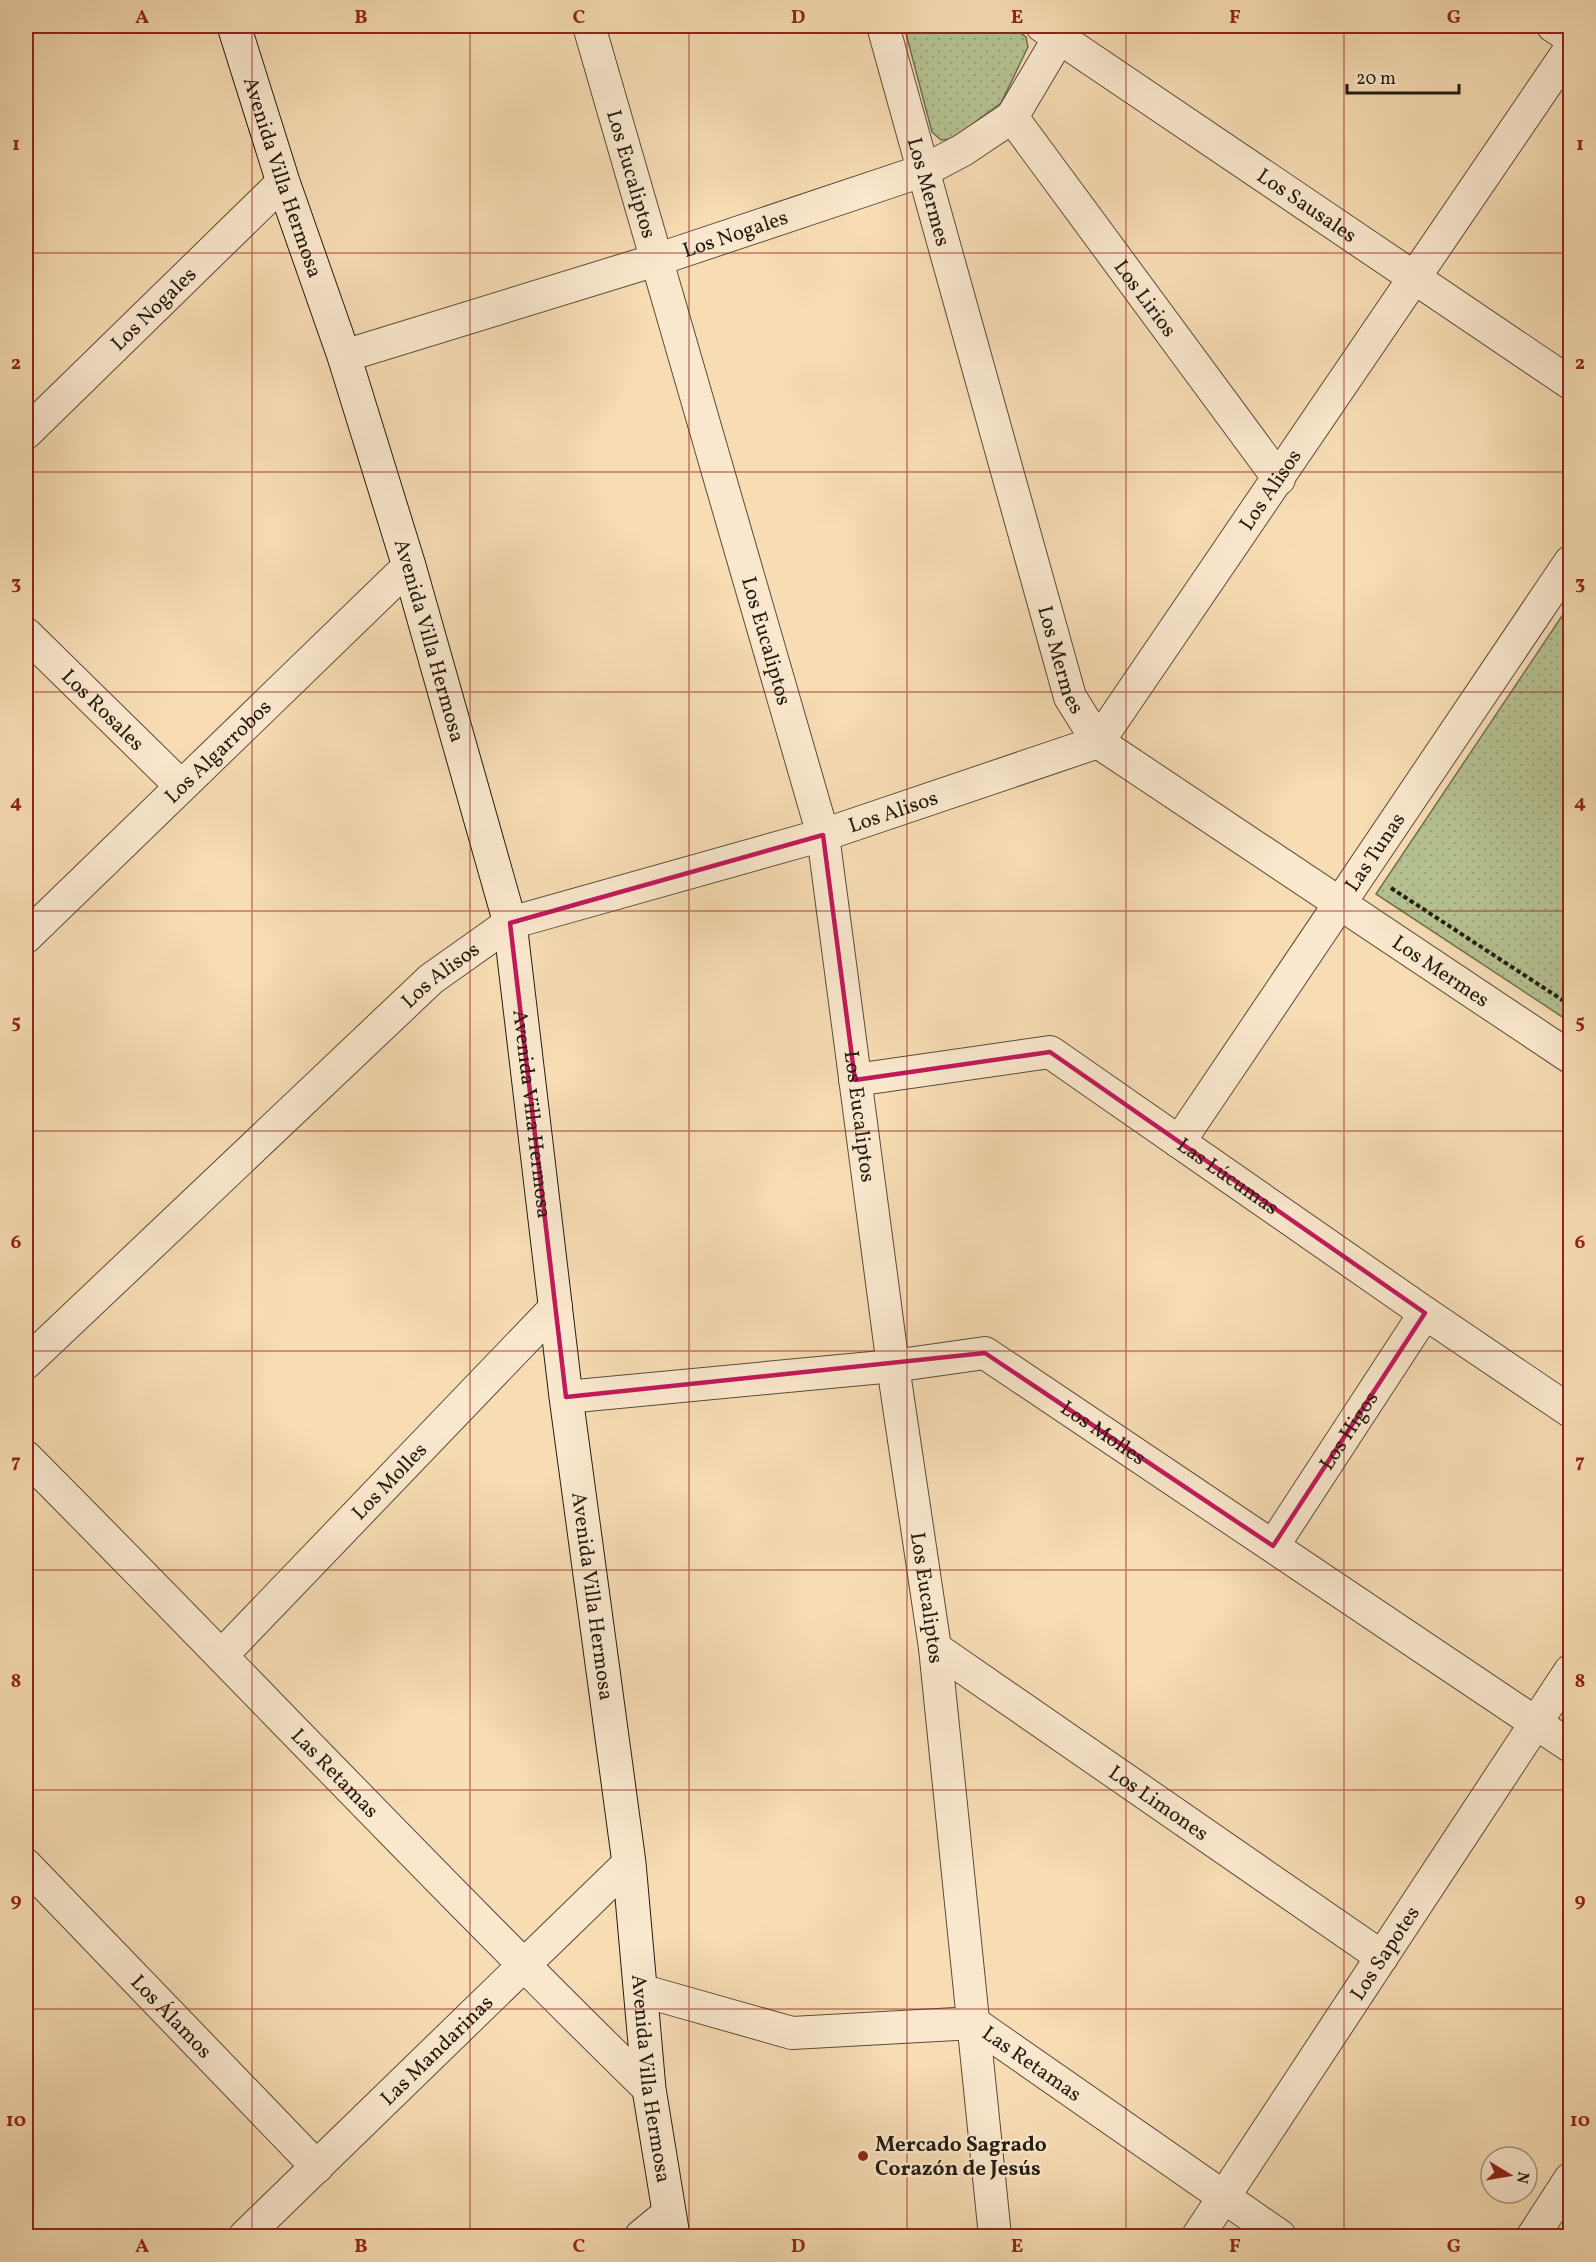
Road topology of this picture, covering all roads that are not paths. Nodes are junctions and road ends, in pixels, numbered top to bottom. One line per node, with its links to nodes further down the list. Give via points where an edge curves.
1 (234, 26): 10 (main road, Avenida Villa Hermosa)
2 (589, 26): 11 (street, Los Eucaliptos)
3 (883, 26): 9 (street, Los Mermes)
4 (1553, 26): 6 (street)
5 (1056, 29): 8 (street, Los Nogales); 12 (street, Los Sausales)
6 (1570, 38)
7 (1570, 49): 12 (street, Los Alisos)
8 (1012, 117): 9 (street, Los Nogales); 16 (street, Los Lirios)
9 (925, 170): 11 (street, Los Nogales); 20 (street, Los Mermes, via 1070,697)
10 (283, 182): 13 (main road, Avenida Villa Hermosa); 15 (street, Los Nogales)
11 (656, 260): 13 (street, Los Nogales); 22 (street, Los Eucaliptos)
12 (1417, 277): 14 (street, Los Sausales); 16 (street, Los Alisos)
13 (344, 356): 18 (main road, Avenida Villa Hermosa)
14 (1570, 383)
15 (26, 433)
16 (1279, 479): 20 (street, Los Alisos)
17 (1570, 562): 23 (street, Las Tunas)
18 (409, 566): 21 (street, Los Algarrobos); 24 (main road, Avenida Villa Hermosa)
19 (26, 634): 21 (street, Los Rosales)
20 (1098, 742): 22 (street, Los Alisos); 23 (street, Los Mermes)
21 (181, 786): 25 (street, Los Algarrobos)
22 (823, 835): 24 (street, Los Alisos); 27 (street, Los Eucaliptos)
23 (1340, 904): 26 (street, Los Mermes); 28 (street, Las Tunas)
24 (510, 923): 29 (main road, Avenida Villa Hermosa); 31 (street, Los Alisos, via 430,979)
25 (26, 936)
26 (1570, 1057)
27 (855, 1080): 28 (street, Las Lúcumas, via 1050,1052); 32 (street, Los Eucaliptos)
28 (1179, 1142): 30 (street, Las Lúcumas)
29 (556, 1307): 33 (main road, Avenida Villa Hermosa); 38 (street, Los Molles)
30 (1425, 1314): 34 (street, Las Lúcumas); 36 (street, Los Higos)
31 (26, 1363)
32 (893, 1366): 33 (street, Los Molles); 36 (street, Los Molles, via 985,1353); 37 (street, Los Eucaliptos)
33 (566, 1397): 42 (main road, Avenida Villa Hermosa)
34 (1570, 1411)
35 (26, 1456): 38 (street, Las Retamas)
36 (1272, 1546): 40 (street, Los Molles)
37 (935, 1648): 44 (street, Los Limones); 47 (street, Los Eucaliptos)
38 (223, 1654): 45 (street, Las Retamas)
39 (1570, 1671): 40 (street, Los Sapotes)
40 (1536, 1723): 41 (street, Los Molles); 44 (street, Los Sapotes)
41 (1570, 1746)
42 (629, 1863): 45 (street, Las Mandarinas); 46 (main road, Avenida Villa Hermosa)
43 (26, 1866): 49 (street, Los Álamos)
44 (1382, 1958): 51 (street, Los Sapotes)
45 (523, 1966): 48 (street, Las Retamas); 49 (street, Las Mandarinas)
46 (640, 1990): 47 (street, Las Retamas, via 792,2033); 48 (main road, Avenida Villa Hermosa)
47 (974, 2023): 51 (street, Las Retamas); 55 (street, Los Eucaliptos)
48 (649, 2088): 52 (main road, Avenida Villa Hermosa)
49 (317, 2167): 53 (street, Las Mandarinas)
50 (1570, 2179): 58 (street)
51 (1224, 2199): 56 (street, Los Sapotes); 57 (street, Las Retamas)
52 (671, 2225): 54 (street)
53 (245, 2236)
54 (641, 2236)
55 (995, 2236)
56 (1198, 2236)
57 (1280, 2236)
58 (1533, 2236)

